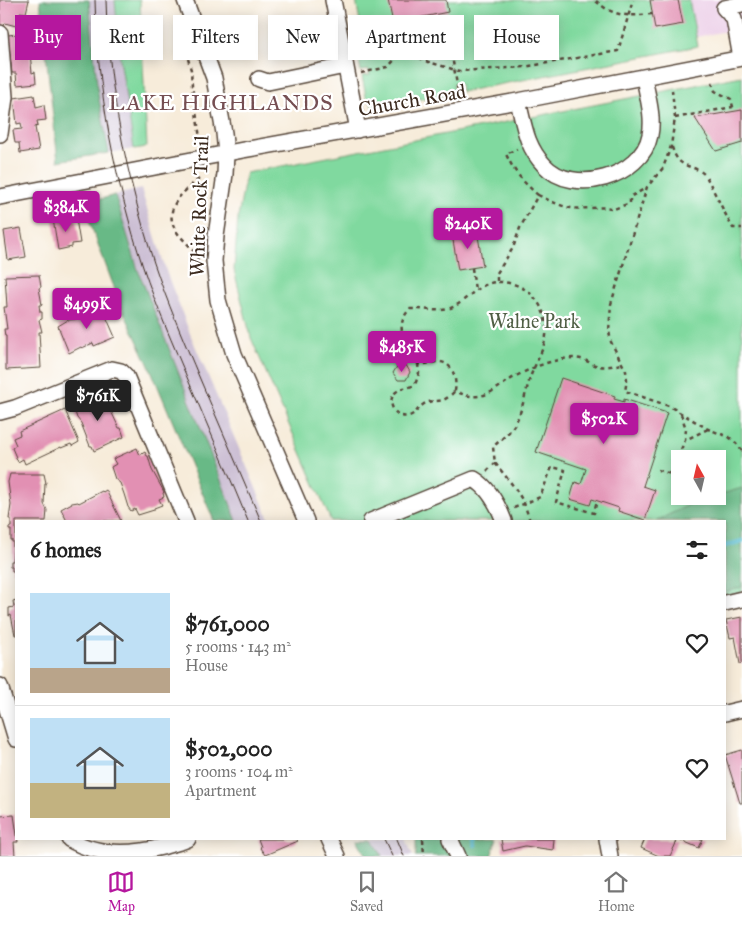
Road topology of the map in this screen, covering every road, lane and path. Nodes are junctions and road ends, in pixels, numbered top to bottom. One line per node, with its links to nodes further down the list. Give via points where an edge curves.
1 (185, 0): 30 (street, White Rock Trail, via 214,78)
2 (333, 0): 15 (street)
3 (633, 0): 7 (path)
4 (596, 1): 7 (path, via 614,13)
5 (742, 4): 9 (street, via 724,8 734,19)
6 (652, 14): 7 (path)
7 (629, 16): 14 (path, via 618,51 524,67)
8 (0, 33): 26 (street, via 5,97)
9 (742, 58): 16 (street, Church Road)
10 (188, 60): 27 (path)
11 (394, 60): 15 (path, via 388,67)
12 (423, 60): 14 (path)
13 (452, 60): 14 (path)
14 (454, 69): 20 (path)
15 (346, 70): 17 (street); 25 (street)
16 (644, 77): 21 (street, Church Road); 21 (street, via 651,120 648,141 642,154 631,165 603,178 576,181 544,166 526,139)
17 (264, 80)
18 (712, 82): 22 (path, via 715,91 731,99)
19 (672, 90): 24 (path)
20 (459, 96)
21 (518, 101): 25 (street, Church Road)
22 (734, 107): 23 (path); 24 (path)
23 (734, 111)
24 (675, 118): 28 (path)
25 (358, 130): 30 (street, Church Road)
26 (0, 134)
27 (200, 138)
28 (671, 146): 31 (path, via 663,168); 34 (path, via 683,165 706,176 733,228)
29 (518, 149): 32 (path, via 506,154 519,178)
30 (226, 154): 33 (street, Church Road); 52 (street, White Rock Trail, via 214,261 218,300 234,354)
31 (647, 187): 32 (path, via 630,197 630,203 614,209 570,208); 39 (path, via 612,304 611,342)
32 (538, 196): 36 (path, via 497,273)
33 (0, 197)
34 (742, 228)
35 (472, 268): 37 (path)
36 (496, 282): 37 (path); 40 (path, via 511,284 531,293 544,312 546,337)
37 (475, 290): 38 (path, via 455,306 437,311 410,309 404,315 400,324 403,337)
38 (418, 364): 41 (path, via 444,362 455,375); 41 (path, via 419,373 414,385 396,392 392,398 391,406 395,413 408,417 423,404 443,400)
39 (621, 364): 40 (path, via 608,367 584,359 567,358); 43 (path, via 628,380 625,391 669,406)
40 (534, 368): 41 (path, via 494,392 481,396); 48 (path, via 516,422 493,447 495,463)
41 (456, 391)
42 (0, 412): 51 (street, via 112,369 121,371 126,376)
43 (682, 414): 44 (path); 45 (path)
44 (708, 429): 45 (path); 46 (path, via 728,437)
45 (686, 440): 47 (path, via 670,474)
46 (742, 451)
47 (658, 470)
48 (524, 503): 49 (path, via 540,497 552,467 566,470 556,502 594,513); 50 (path); 54 (path)
49 (596, 504)
50 (503, 517): 53 (street, via 486,489 474,479)
51 (186, 520)
52 (306, 520)
53 (373, 520)
54 (530, 520)
55 (742, 599): 56 (street)
56 (726, 603)
57 (0, 686): 60 (street)
58 (742, 709): 59 (street)
59 (726, 713)
60 (15, 736)
61 (71, 840): 62 (street, via 97,854 120,855)
62 (184, 840)
63 (329, 840): 67 (street)
64 (423, 840): 68 (path)
65 (450, 840): 69 (street)
66 (607, 840): 70 (street)
67 (337, 856)
68 (424, 856)
69 (458, 856)
70 (610, 856)

